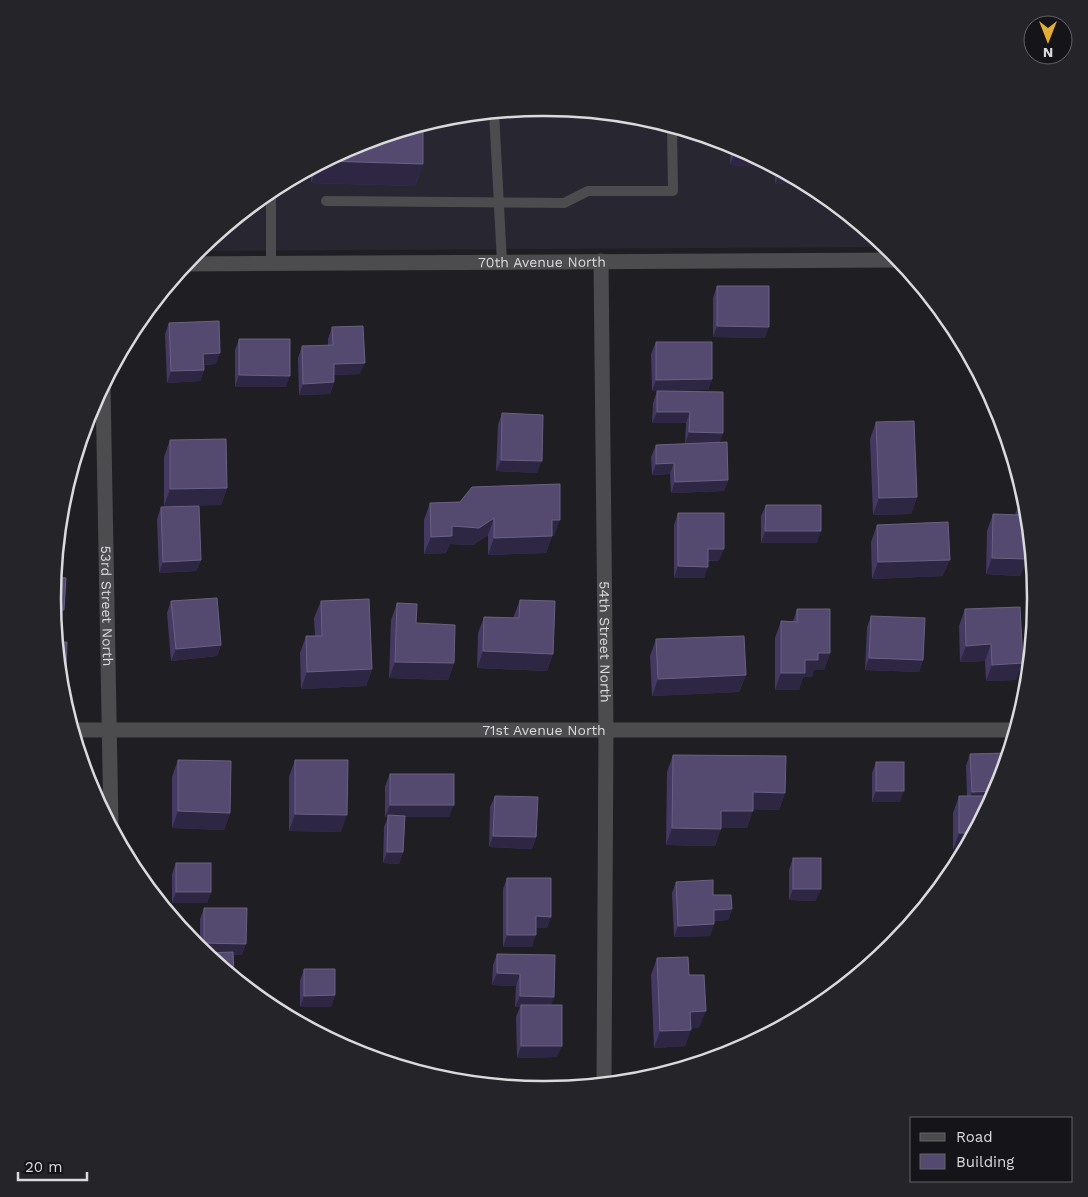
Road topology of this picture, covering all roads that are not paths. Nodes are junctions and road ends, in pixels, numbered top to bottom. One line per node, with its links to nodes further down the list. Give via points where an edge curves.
1 (494, 119): 5 (lane)
2 (672, 133): 5 (lane, via 673,190 588,191 564,204)
3 (271, 201): 10 (lane)
4 (326, 201): 5 (lane)
5 (499, 204): 8 (lane)
6 (888, 260): 7 (street, 70th Avenue North)
7 (601, 261): 8 (street, 70th Avenue North); 12 (street, 54th Street North)
8 (502, 262): 10 (street, 70th Avenue North)
9 (196, 264): 10 (street, 70th Avenue North)
10 (271, 264)
11 (103, 402): 14 (street, 53rd Street North)
12 (606, 729): 14 (street, 71st Avenue North); 15 (street, 71st Avenue North); 17 (street, 54th Street North)
13 (80, 730): 14 (street, 71st Avenue North)
14 (110, 730): 16 (street, 53rd Street North)
15 (1008, 730)
16 (111, 812)
17 (604, 1077)

